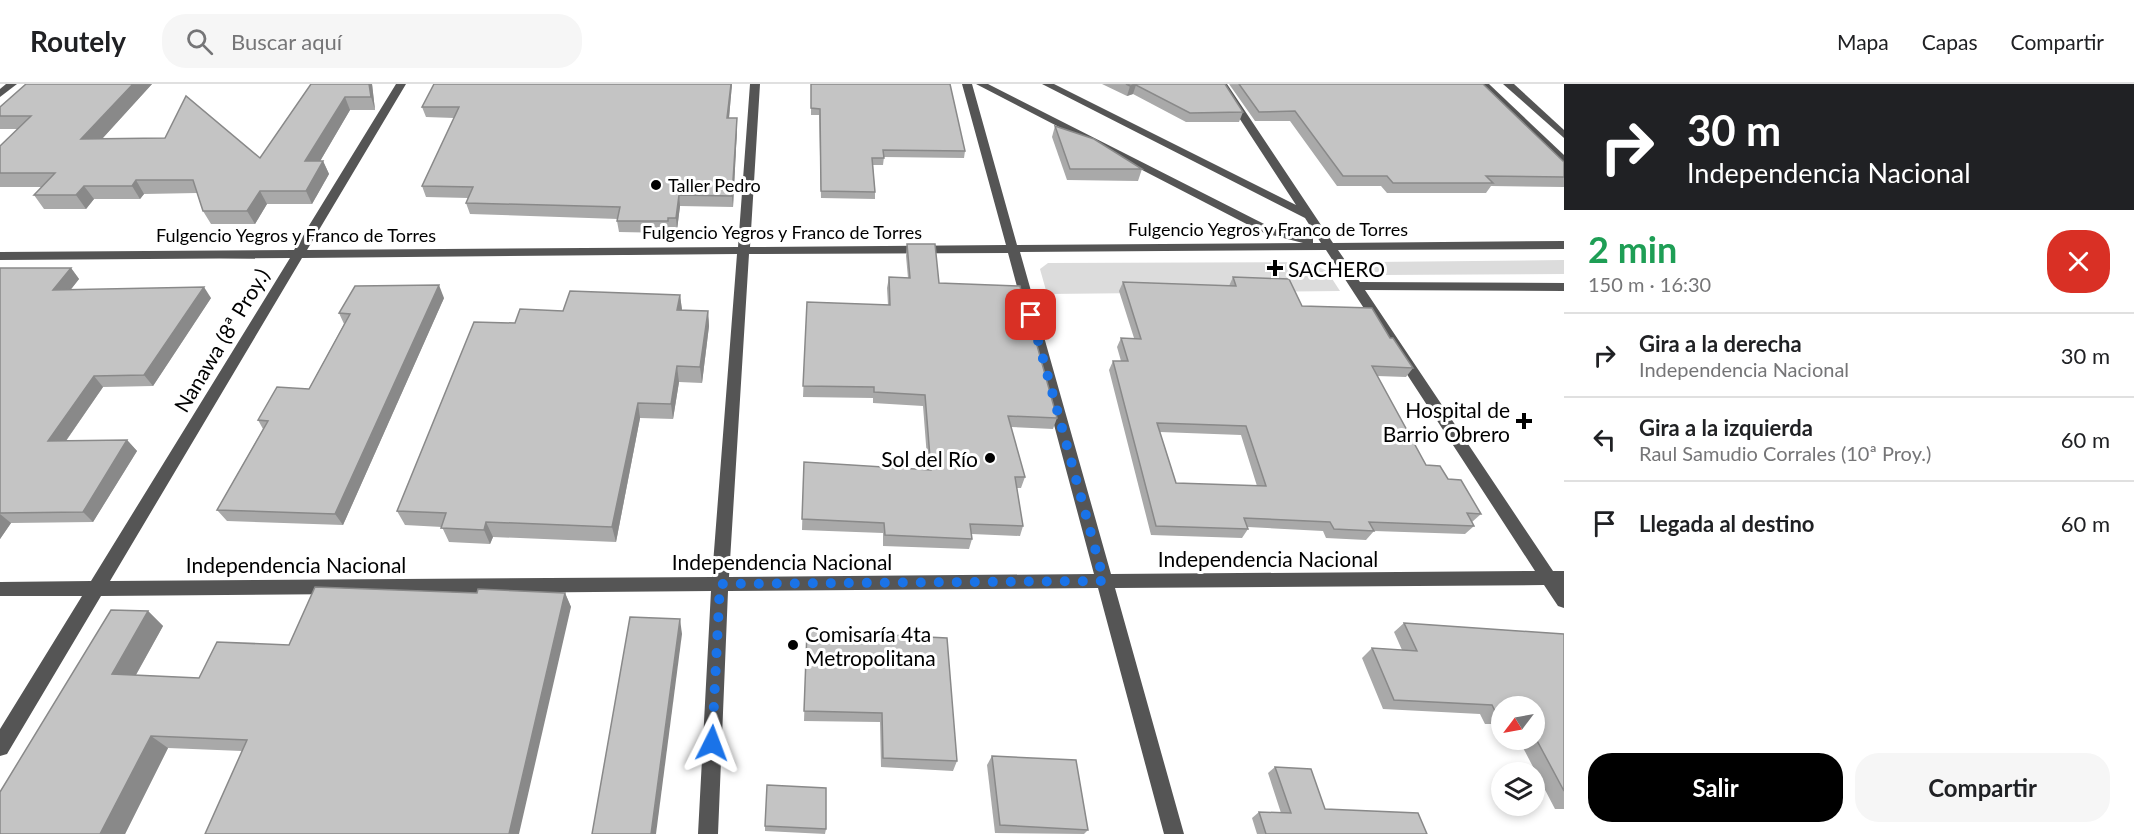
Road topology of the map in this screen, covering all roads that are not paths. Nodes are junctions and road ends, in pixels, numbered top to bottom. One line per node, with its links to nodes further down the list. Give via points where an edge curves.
1 (12, 84): 10 (street)
2 (401, 84): 18 (street, Nanawa (8ª Proy.))
3 (755, 84): 17 (street)
4 (967, 84): 16 (street)
5 (981, 84): 15 (street, via 1268,231)
6 (1047, 84): 13 (street)
7 (1222, 84): 13 (street)
8 (1484, 84): 12 (street)
9 (1508, 84): 11 (street)
10 (0, 94)
11 (1564, 135)
12 (1564, 162)
13 (1309, 216): 15 (street)
14 (1564, 244): 15 (street, Fulgencio Yegros y Franco de Torres)
15 (1332, 246): 16 (street, Fulgencio Yegros y Franco de Torres); 20 (street)
16 (1012, 249): 17 (street, Fulgencio Yegros y Franco de Torres); 23 (street)
17 (743, 250): 18 (street, Fulgencio Yegros y Franco de Torres); 24 (street)
18 (297, 253): 19 (street, Fulgencio Yegros y Franco de Torres); 25 (street, Nanawa (8ª Proy.))
19 (0, 255)
20 (1358, 286): 21 (street); 22 (street)
21 (1564, 287)
22 (1556, 578): 23 (street, Independencia Nacional); 27 (street)
23 (1104, 581): 24 (street, Independencia Nacional); 30 (street)
24 (720, 584): 25 (street, Independencia Nacional); 29 (street)
25 (96, 587): 26 (street, Independencia Nacional); 28 (street, Nanawa (8ª Proy.))
26 (0, 589)
27 (1564, 601)
28 (0, 747)
29 (708, 834)
30 (1174, 834)

